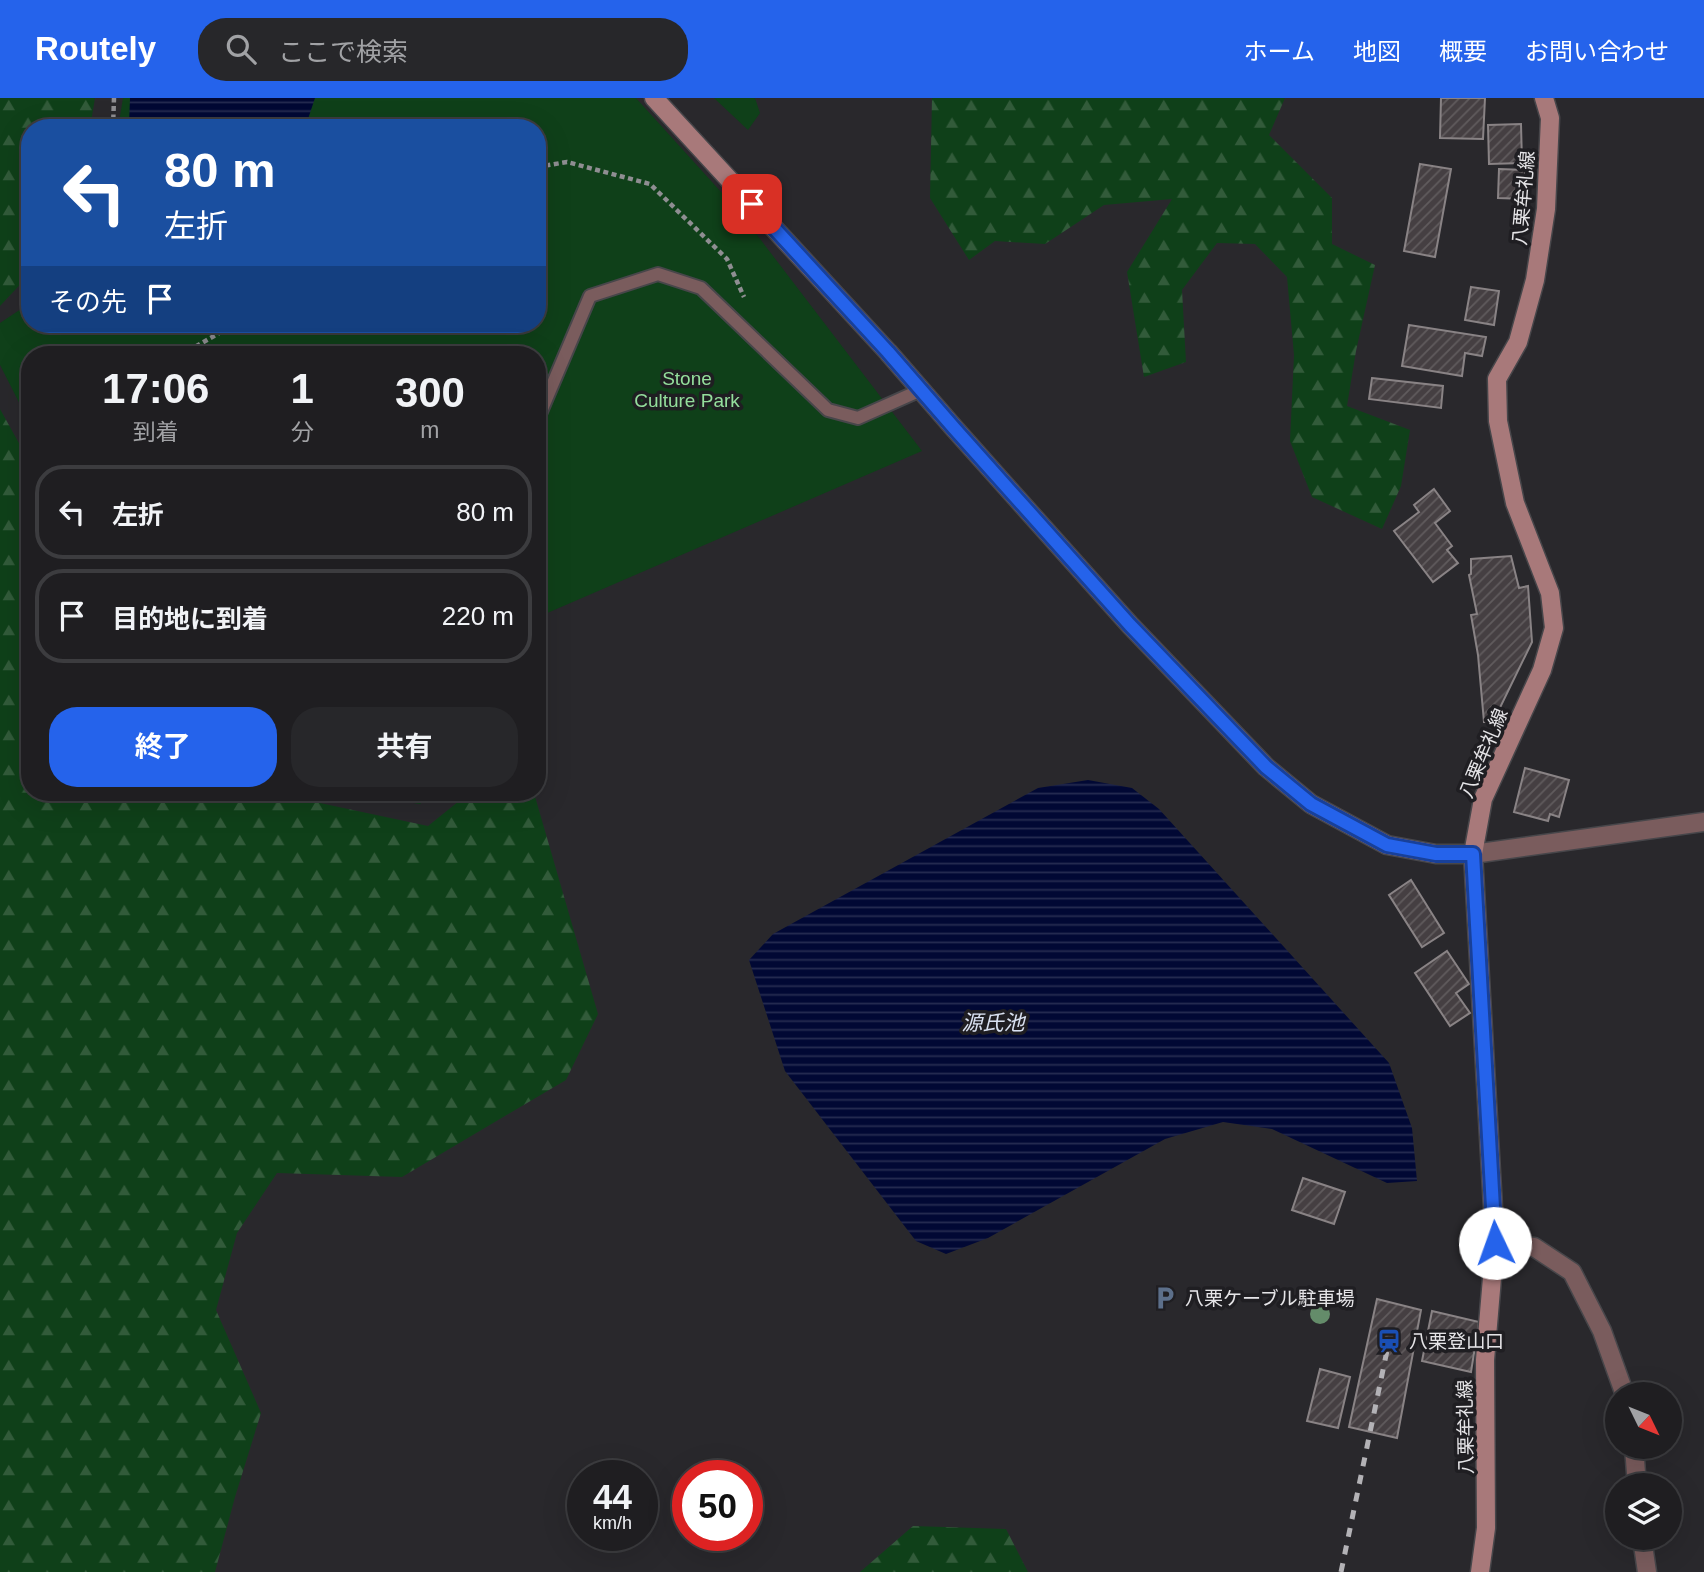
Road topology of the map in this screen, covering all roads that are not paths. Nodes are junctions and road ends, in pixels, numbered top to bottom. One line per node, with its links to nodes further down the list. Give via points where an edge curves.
1 (654, 98): 3 (main road)
2 (1544, 98): 6 (main road, 八栗牟礼線, via 1550,118 1546,209 1535,280 1518,342 1497,379 1498,421 1515,503 1550,593 1553,628 1542,670 1483,799)
3 (921, 390): 4 (lane, via 858,418 828,410 701,288 658,274 590,296); 6 (main road, via 1130,625 1266,767 1311,804 1387,845 1436,854)
4 (546, 400)
5 (1704, 822): 6 (street)
6 (1473, 854): 7 (main road, 八栗牟礼線)
7 (1495, 1243): 8 (street, via 1534,1247 1572,1272 1602,1331); 10 (main road, 八栗牟礼線, via 1485,1360 1486,1528)
8 (1620, 1382)
9 (1644, 1550): 11 (street)
10 (1480, 1572)
11 (1647, 1572)

